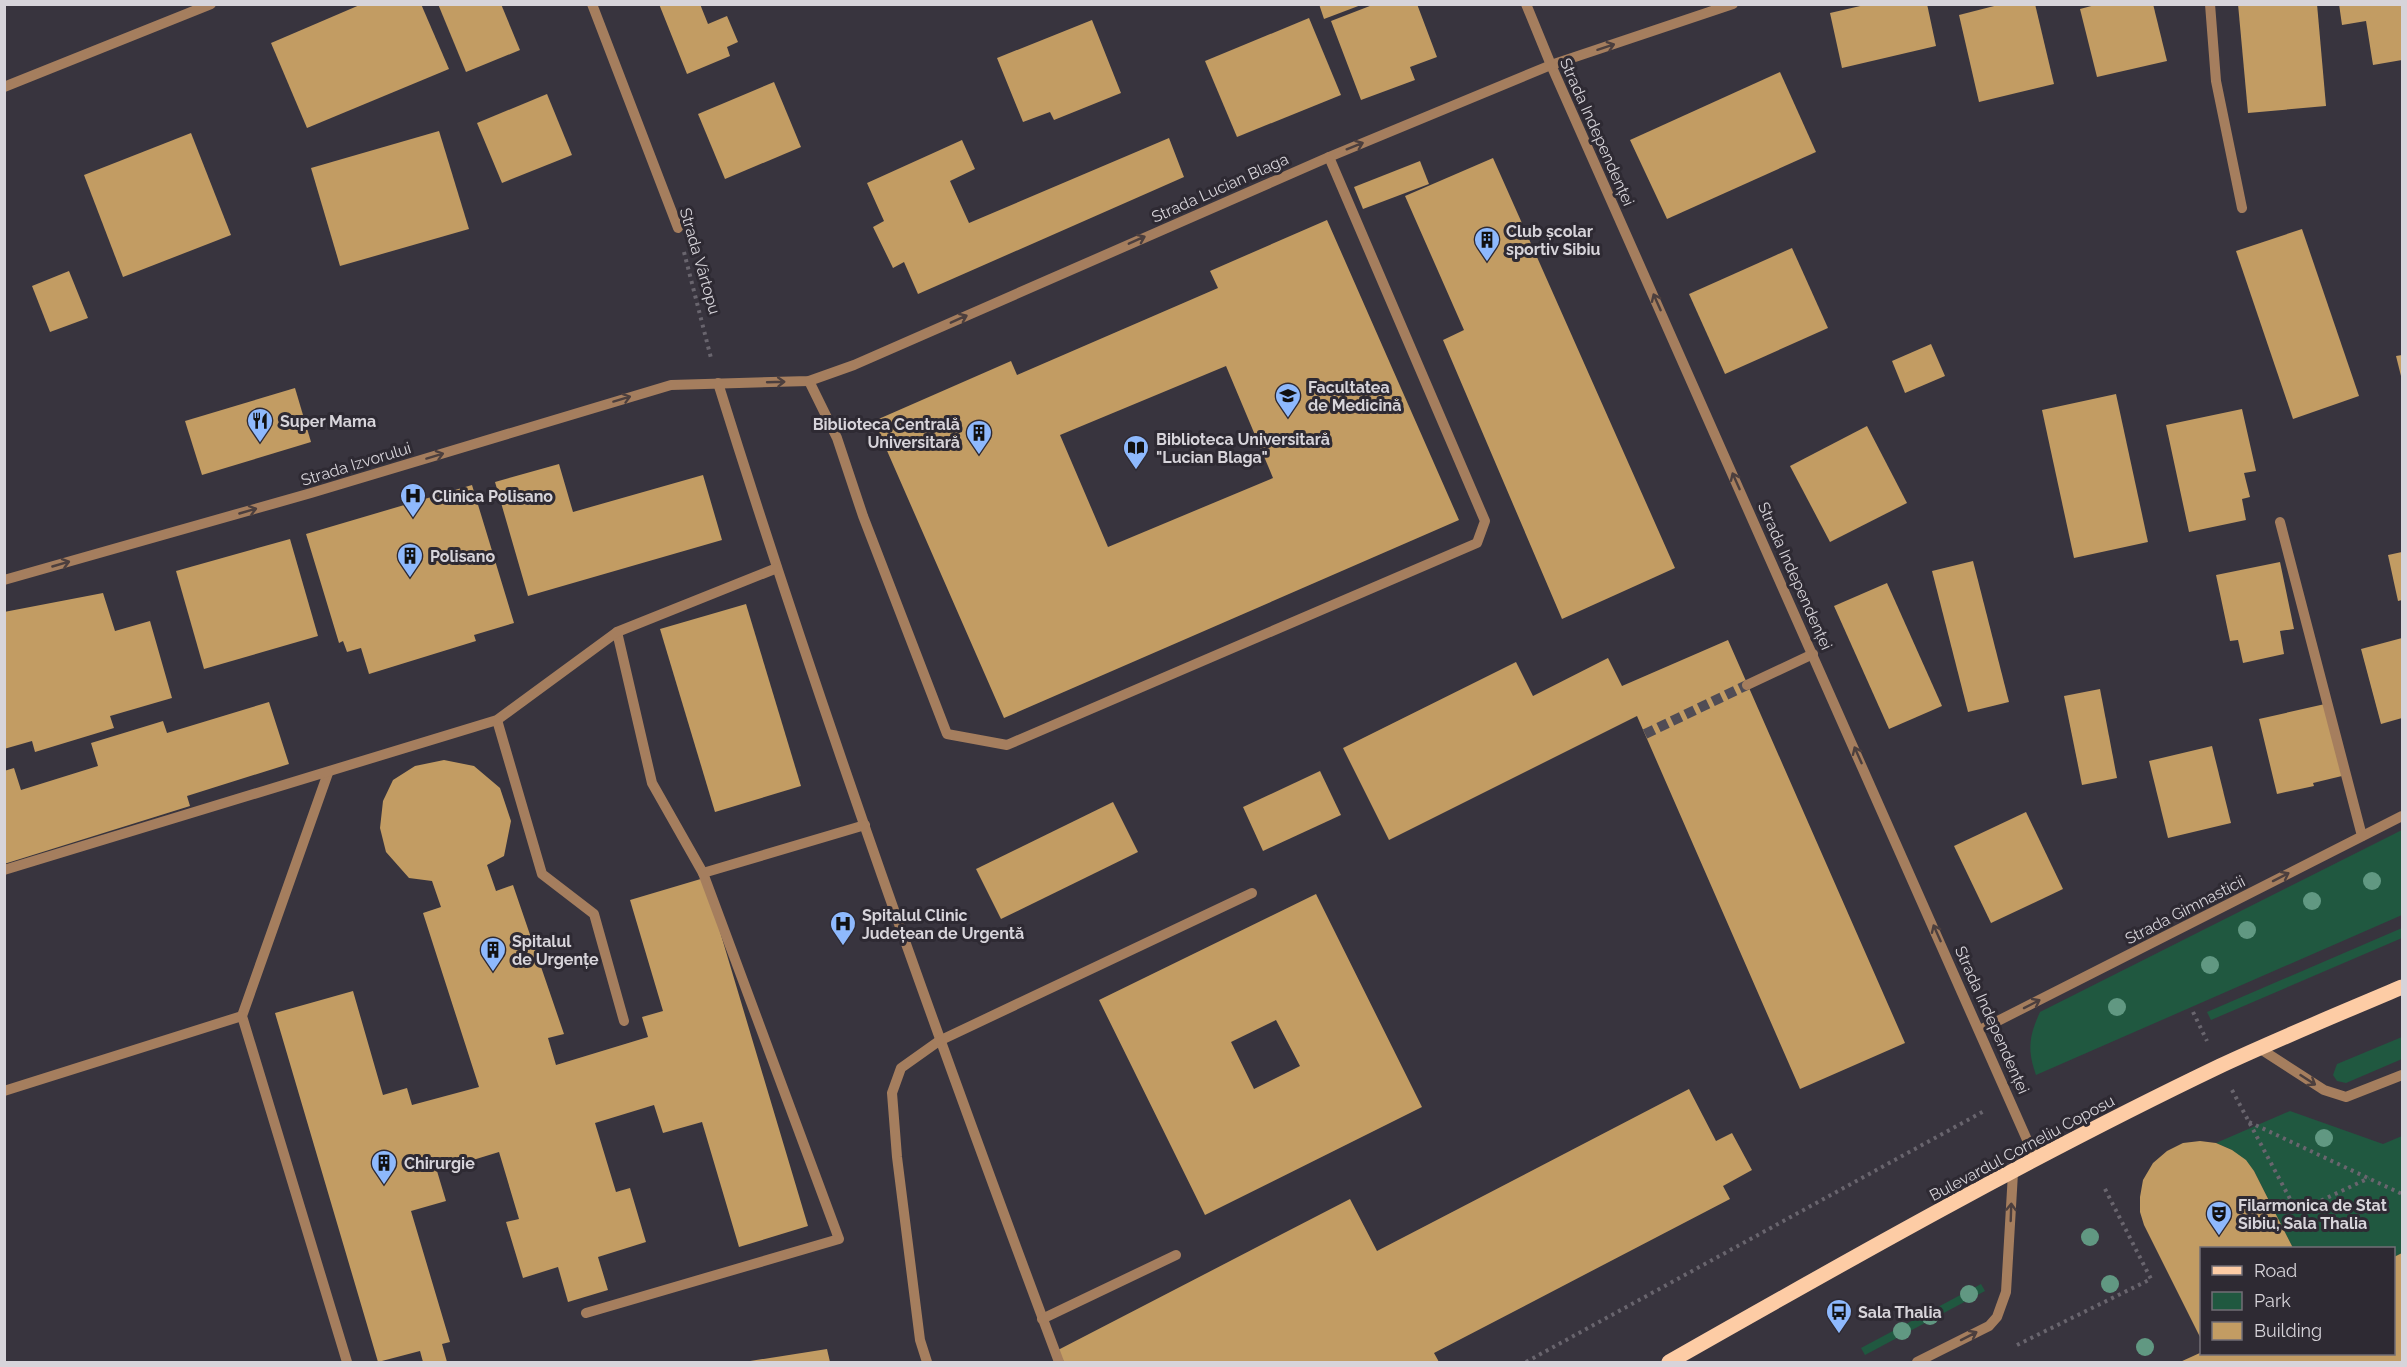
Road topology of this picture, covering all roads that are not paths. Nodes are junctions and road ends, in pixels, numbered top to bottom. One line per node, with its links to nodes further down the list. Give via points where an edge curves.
1 (212, 4): 7 (street)
2 (592, 4): 10 (street, Strada Vârtopu)
3 (1526, 4): 6 (street, Strada Independenței)
4 (1733, 4): 6 (street, Strada Lucian Blaga, one-way to 4)
5 (2210, 4): 9 (street, via 2216,81)
6 (1551, 65): 8 (street, Strada Lucian Blaga, one-way to 6); 17 (street, Strada Independenței, one-way to 6)
7 (4, 87)
8 (1329, 157): 11 (street, Strada Lucian Blaga, one-way to 8, via 854,365); 11 (street, via 1485,522 1477,543 1007,745 947,734 837,438)
9 (2242, 208)
10 (678, 228)
11 (809, 381): 12 (street, Strada Lucian Blaga, one-way to 11)
12 (718, 383): 14 (street); 15 (street, Strada Izvorului, one-way to 12, via 671,385)
13 (2280, 522): 23 (street)
14 (777, 568): 16 (street); 22 (street)
15 (4, 580)
16 (617, 632): 19 (street); 25 (street, via 652,783)
17 (1813, 654): 18 (street); 30 (street, Strada Independenței, one-way to 17)
18 (1747, 685)
19 (497, 720): 20 (street); 29 (street, via 542,874 594,914)
20 (328, 773): 24 (street); 28 (street)
21 (2403, 816): 23 (street, Strada Gimnasticii)
22 (865, 825): 25 (street); 31 (street)
23 (2362, 836): 30 (street, Strada Gimnasticii, one-way to 23)
24 (4, 870)
25 (703, 873): 38 (street, via 839,1239)
26 (1252, 893): 31 (street)
27 (2403, 987): 32 (main road, Bulevardul Corneliu Coposu)
28 (242, 1016): 34 (street); 40 (street)
29 (624, 1022)
30 (1980, 1030): 35 (street, Strada Independenței)
31 (939, 1041): 39 (street); 41 (street, via 900,1068 892,1093 918,1329)
32 (2259, 1048): 33 (street, one-way to 33, via 2324,1090 2346,1097); 35 (main road, Bulevardul Corneliu Coposu)
33 (2403, 1075)
34 (4, 1091)
35 (2036, 1160): 36 (main road, Bulevardul Corneliu Coposu)
36 (2013, 1173): 43 (main road, Bulevardul Corneliu Coposu, via 1839,1265); 44 (street, one-way to 36, via 1989,1326 1997,1317 2006,1292)
37 (1176, 1255): 39 (street)
38 (586, 1313)
39 (1042, 1318): 42 (street)
40 (347, 1362)
41 (927, 1362)
42 (1059, 1362)
43 (1669, 1362)
44 (1917, 1362)

